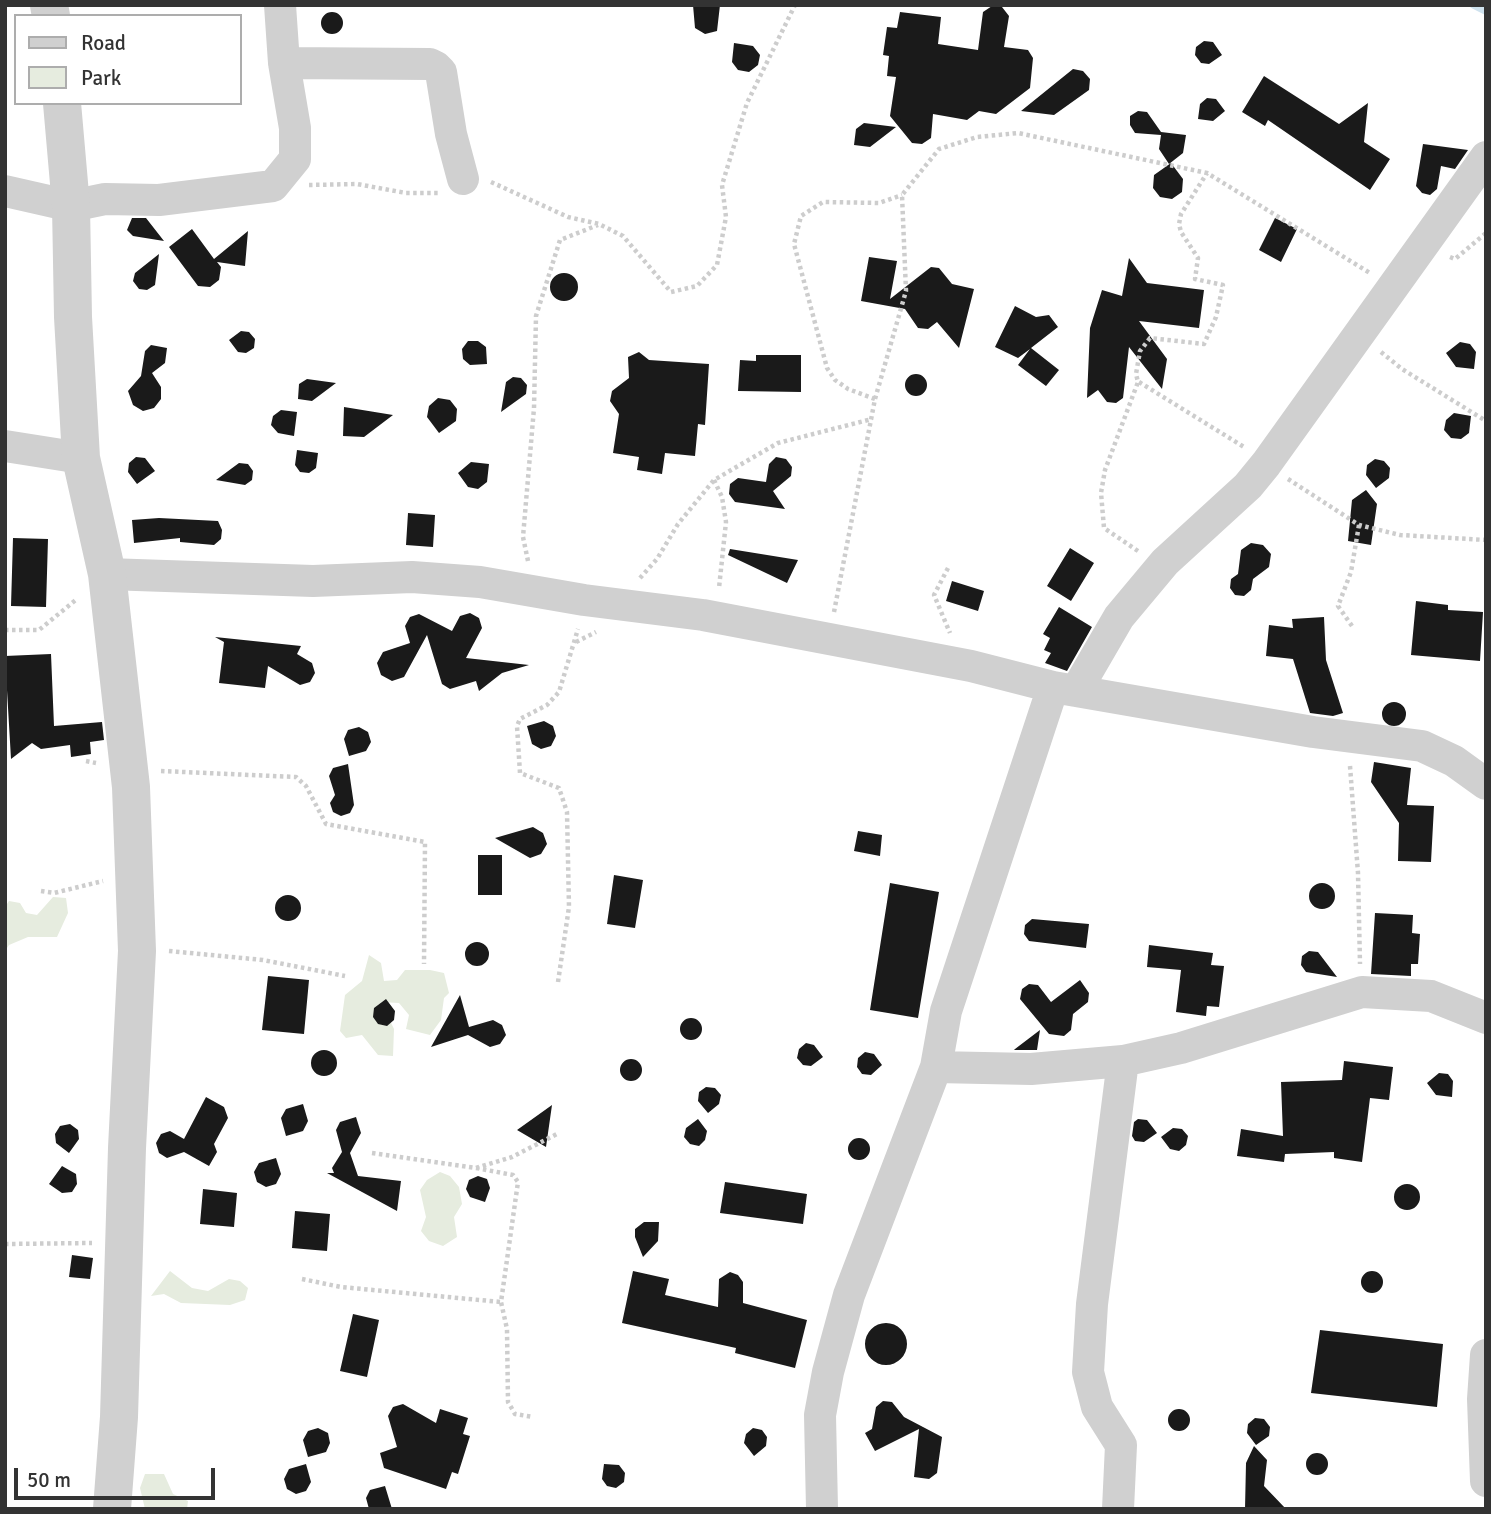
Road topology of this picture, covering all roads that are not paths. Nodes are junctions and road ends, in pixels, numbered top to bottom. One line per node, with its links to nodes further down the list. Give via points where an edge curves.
1 (280, 5): 2 (street)
2 (284, 62): 5 (street, via 436,67 441,72); 7 (street, via 295,159 273,186 159,200 105,199)
3 (62, 105): 7 (street)
4 (1486, 157): 11 (street, via 1266,464 1165,562)
5 (463, 179)
6 (5, 191): 7 (street)
7 (71, 206): 9 (street)
8 (5, 446): 9 (street)
9 (80, 458): 10 (street)
10 (107, 575): 11 (street, via 313,581 412,577 480,582 830,637); 18 (street, via 128,769 136,951)
11 (1064, 689): 12 (street, via 1422,746); 15 (street, via 946,1011)
12 (1486, 784)
13 (1486, 1017): 14 (street, via 1431,996 1362,992 1181,1048)
14 (1123, 1061): 15 (street, via 1031,1069); 20 (street, via 1093,1291 1088,1372 1097,1407 1121,1445)
15 (936, 1067): 19 (street, via 849,1295 828,1372 820,1415)
16 (1486, 1355): 17 (street)
17 (1486, 1481)
18 (112, 1509)
19 (822, 1509)
20 (1118, 1509)

